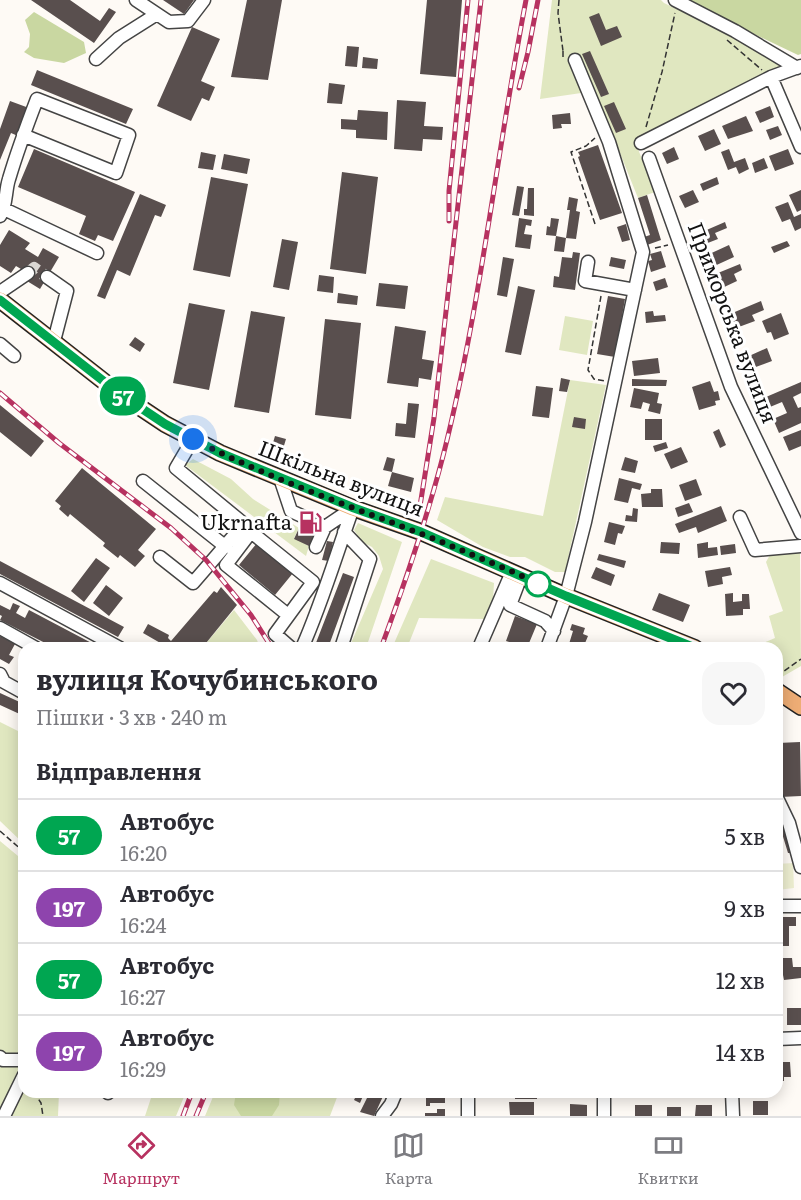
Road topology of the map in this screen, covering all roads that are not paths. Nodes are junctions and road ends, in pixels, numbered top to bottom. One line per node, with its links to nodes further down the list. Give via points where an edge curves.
1 (136, 0): 4 (street)
2 (204, 0): 4 (street, via 188,21 169,22)
3 (676, 1): 7 (street)
4 (157, 14): 5 (street, via 119,38)
5 (96, 59)
6 (571, 62): 19 (street, via 609,142 644,252)
7 (799, 67): 8 (street)
8 (771, 77): 10 (street); 11 (street)
9 (23, 135): 9 (street, via 37,99 129,135 116,173); 13 (street)
10 (641, 142)
11 (801, 147)
12 (649, 158): 32 (street, Приморська вулиця, via 731,387)
13 (3, 187): 14 (street)
14 (2, 213): 15 (street)
15 (97, 253)
16 (588, 262): 19 (street, via 585,281)
17 (28, 273): 20 (street)
18 (47, 278): 22 (street, via 67,291)
19 (635, 290): 39 (street)
20 (0, 292)
21 (0, 300): 22 (main road, Шкільна вулиця)
22 (54, 341): 25 (main road, Шкільна вулиця, via 120,394)
23 (0, 344): 24 (street)
24 (14, 356)
25 (193, 439): 26 (main road, Шкільна вулиця); 34 (street, via 176,468 244,524)
26 (280, 478): 28 (main road, Шкільна вулиця); 29 (street, via 291,512)
27 (143, 481): 34 (street)
28 (354, 508): 31 (street); 35 (street, via 322,526); 37 (main road, Шкільна вулиця)
29 (304, 517)
30 (740, 517): 33 (street, via 755,550)
31 (344, 532): 46 (street); 47 (street, via 370,559)
32 (801, 532)
33 (801, 546)
34 (226, 547): 36 (street, via 193,583)
35 (316, 547)
36 (160, 557)
37 (517, 574): 39 (main road, Шкільна вулиця); 42 (street, via 510,605 545,621); 48 (street)
38 (0, 583): 44 (street)
39 (566, 596): 42 (street); 50 (main road, Шкільна вулиця)
40 (288, 615): 40 (street, via 313,582 251,532 226,565); 45 (street, via 275,634)
41 (0, 628): 43 (street)
42 (554, 631): 49 (street)
43 (25, 642)
44 (109, 642)
45 (284, 642)
46 (305, 642)
47 (343, 642)
48 (483, 642)
49 (549, 642)
50 (676, 642)
51 (0, 675): 52 (street)
52 (18, 690)
53 (783, 698): 54 (main road)
54 (801, 707)
55 (783, 810): 56 (street)
56 (801, 867)
57 (783, 906): 58 (street)
58 (801, 906)
59 (801, 1038): 60 (street)
60 (783, 1039)
61 (0, 1057): 62 (street)
62 (18, 1060)
63 (18, 1088): 68 (street)
64 (394, 1098): 69 (street)
65 (468, 1098): 70 (street)
66 (604, 1098): 71 (street)
67 (732, 1098): 72 (street)
68 (4, 1116)
69 (381, 1116)
70 (468, 1116)
71 (604, 1116)
72 (733, 1116)

